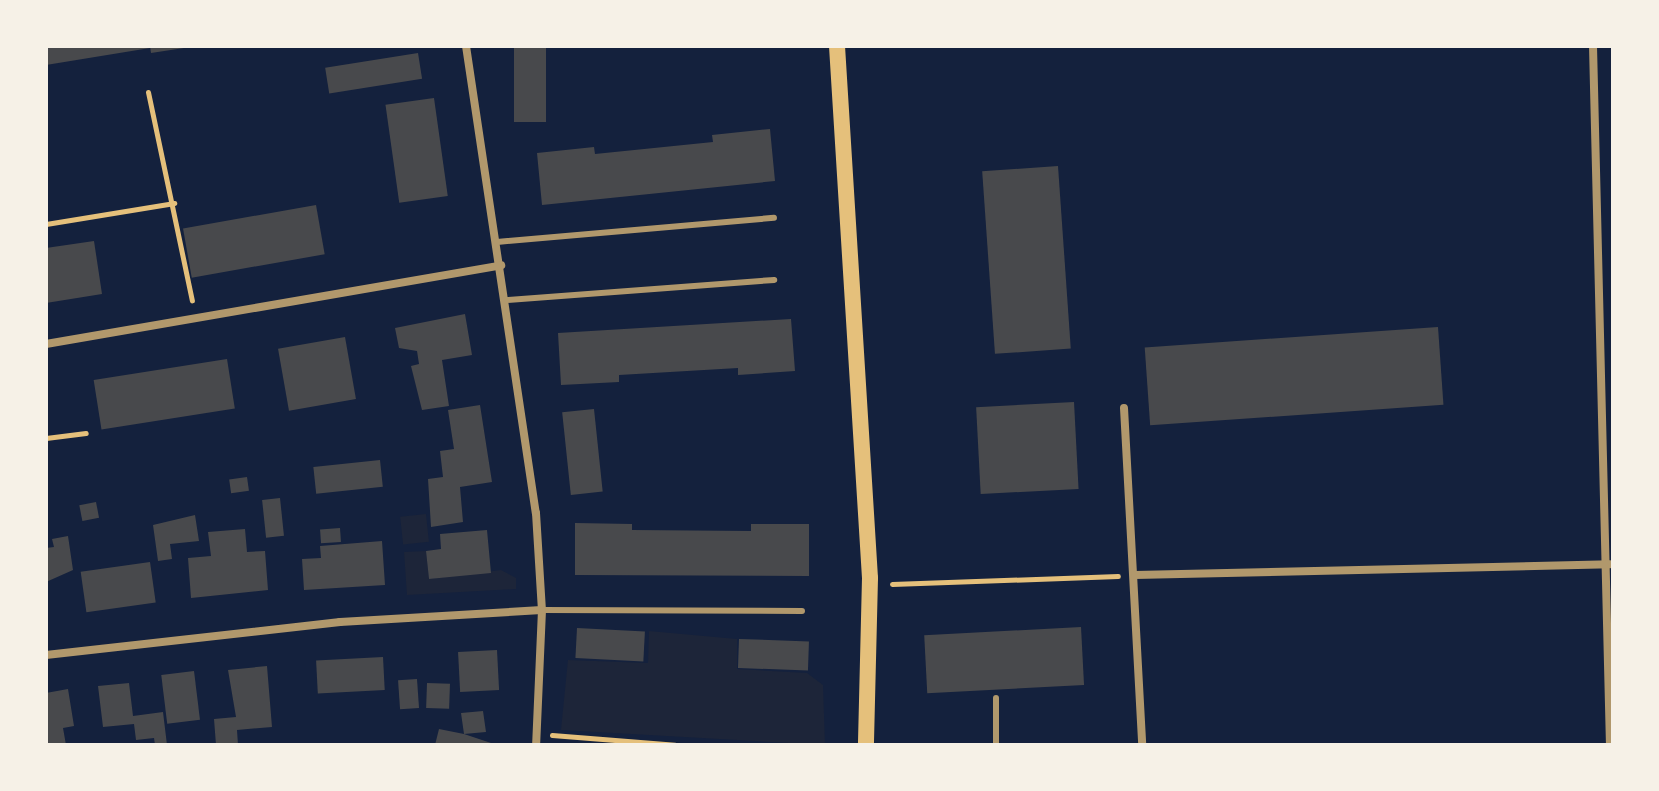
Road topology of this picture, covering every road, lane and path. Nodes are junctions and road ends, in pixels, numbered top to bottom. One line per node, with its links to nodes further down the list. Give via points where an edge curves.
1 (466, 46): 8 (street)
2 (837, 46): 27 (main road, via 870,578)
3 (1593, 46): 17 (street)
4 (148, 92): 5 (path)
5 (174, 203): 7 (path); 12 (path)
6 (774, 218): 8 (lane)
7 (46, 224)
8 (497, 242): 9 (street)
9 (501, 265): 11 (street); 12 (street)
10 (774, 280): 11 (lane)
11 (507, 300): 20 (street, via 536,513)
12 (195, 316): 13 (street)
13 (46, 344)
14 (1124, 408): 18 (street)
15 (86, 433): 16 (path)
16 (46, 438)
17 (1610, 564): 18 (street); 30 (street)
18 (1135, 575): 19 (path); 29 (street)
19 (890, 584)
20 (542, 610): 21 (lane); 22 (street, via 340,622); 24 (street)
21 (802, 611)
22 (46, 655)
23 (996, 698): 28 (lane)
24 (538, 734): 25 (street); 26 (path)
25 (536, 745)
26 (675, 745)
27 (866, 745)
28 (996, 745)
29 (1142, 745)
30 (1610, 745)

